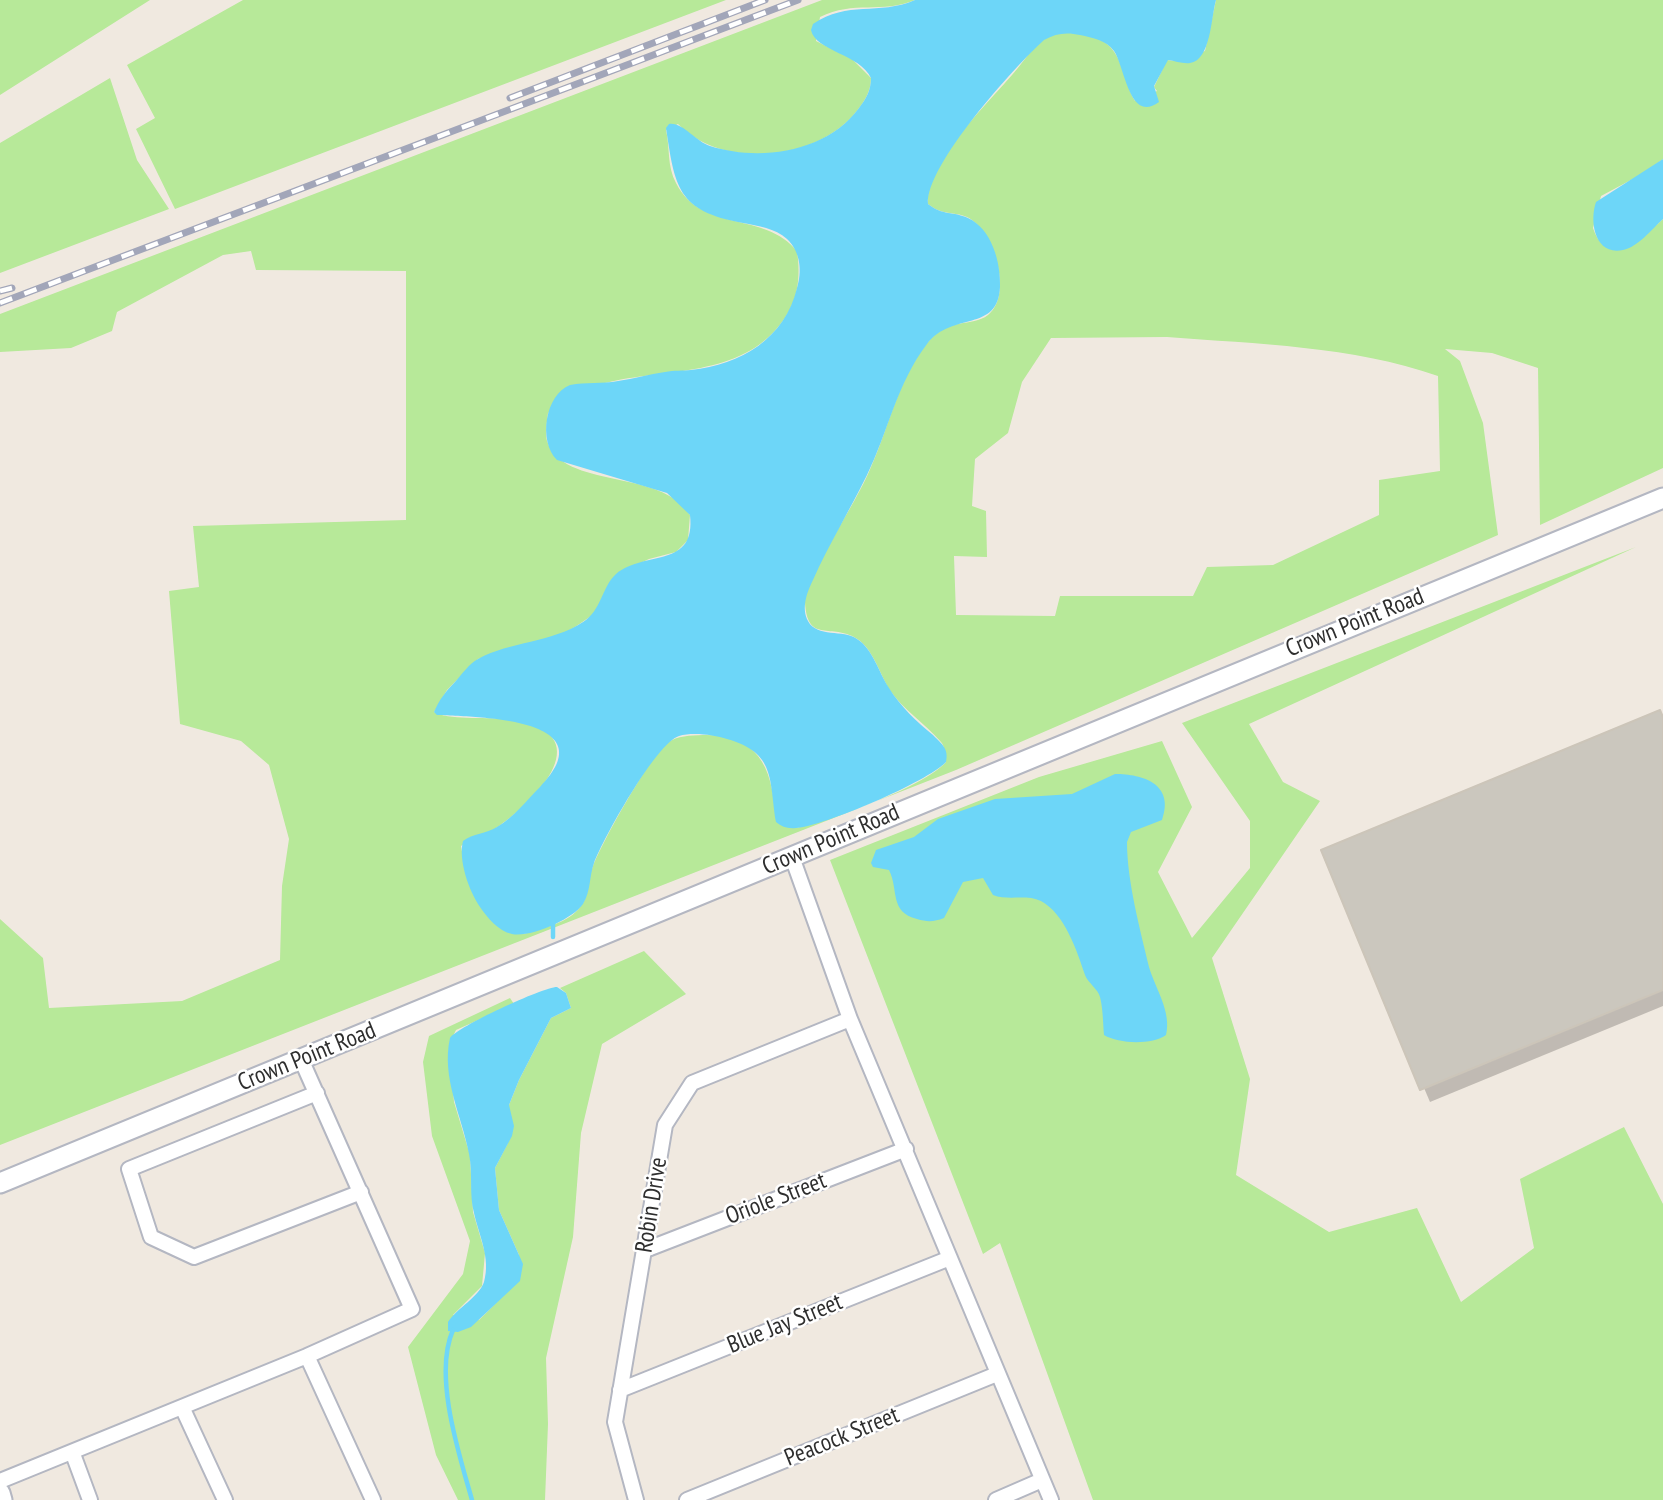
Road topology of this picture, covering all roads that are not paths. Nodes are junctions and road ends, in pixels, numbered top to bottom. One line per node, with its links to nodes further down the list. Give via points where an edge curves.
1 (1663, 498): 2 (main road, Crown Point Road)
2 (792, 857): 3 (street); 4 (main road, Crown Point Road)
3 (850, 1019): 6 (street); 9 (street, Robin Drive, via 692,1083 664,1125)
4 (301, 1059): 5 (street); 7 (main road, Crown Point Road)
5 (317, 1093): 8 (street); 8 (street, via 129,1169 151,1237 194,1257)
6 (906, 1149): 9 (street, Oriole Street); 10 (street)
7 (0, 1184)
8 (361, 1192): 11 (street, via 411,1309)
9 (645, 1250): 13 (street, Robin Drive)
10 (950, 1258): 12 (street); 13 (street, Blue Jay Street)
11 (307, 1356): 14 (street); 22 (street)
12 (997, 1374): 16 (street); 24 (street, Peacock Street)
13 (620, 1390): 23 (street, Robin Drive, via 615,1422)
14 (182, 1408): 15 (street, via 104,1437); 21 (street)
15 (73, 1454): 17 (street); 20 (street)
16 (1042, 1480): 25 (street); 26 (street)
17 (0, 1482)
18 (0, 1493): 19 (main road)
19 (2, 1500)
20 (90, 1500)
21 (225, 1500)
22 (373, 1500)
23 (636, 1500)
24 (687, 1500)
25 (996, 1500)
26 (1051, 1500)

